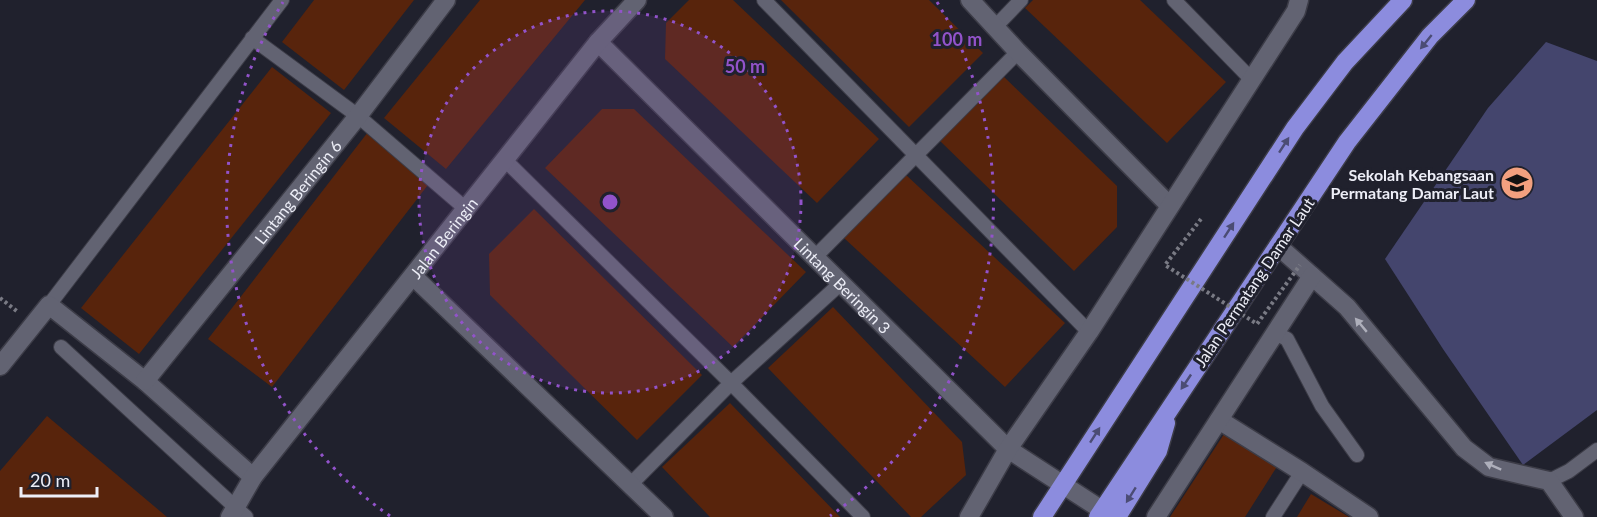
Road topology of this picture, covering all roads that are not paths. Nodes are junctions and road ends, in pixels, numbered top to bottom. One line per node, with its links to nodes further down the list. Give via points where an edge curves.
1 (282, 0): 12 (lane)
2 (446, 0): 16 (street, Lintang Beringin 6)
3 (637, 0): 13 (street, Jalan Beringin)
4 (764, 0): 17 (lane)
5 (970, 0): 11 (street)
6 (1022, 0): 11 (lane)
7 (1174, 0): 15 (lane)
8 (1299, 0): 15 (street)
9 (1403, 0): 41 (highway, one-way to 9, via 1295,128 1345,62)
10 (1466, 0): 21 (highway, Jalan Permatang Damar Laut, one-way to 21, via 1430,36 1347,142)
11 (996, 26): 14 (street)
12 (252, 38): 16 (lane); 26 (lane)
13 (598, 42): 18 (street, Jalan Beringin); 22 (street, Lintang Beringin 3)
14 (1018, 52): 17 (lane); 19 (street)
15 (1252, 80): 19 (street)
16 (358, 116): 20 (lane); 31 (street, Lintang Beringin 6)
17 (917, 155): 22 (lane); 27 (lane)
18 (505, 160): 20 (street, Jalan Beringin); 32 (lane)
19 (1169, 205): 27 (street)
20 (466, 209): 24 (street, Jalan Beringin)
21 (1278, 246): 23 (street); 43 (highway, Jalan Permatang Damar Laut, one-way to 43, via 1171,404)
22 (814, 258): 25 (street, Lintang Beringin 3)
23 (1306, 270): 28 (street); 39 (street, one-way to 23, via 1489,467 1464,448 1347,307)
24 (413, 276): 38 (street, Jalan Beringin); 40 (street)
25 (840, 284): 32 (lane); 34 (street, Lintang Beringin 3)
26 (49, 305): 30 (street); 31 (street)
27 (1089, 332): 34 (street)
28 (1275, 333): 33 (street); 36 (lane, via 1287,339 1322,406)
29 (61, 347): 42 (lane)
30 (0, 366)
31 (145, 381): 38 (street)
32 (731, 383): 40 (lane); 45 (lane)
33 (1219, 420): 37 (street); 48 (street)
34 (1008, 449): 41 (street, Lintang Beringin 3); 46 (street)
35 (1597, 450): 39 (lane)
36 (1357, 455)
37 (1302, 472): 49 (lane); 50 (street)
38 (254, 477): 42 (street, Jalan Beringin)
39 (1549, 481): 51 (street)
40 (631, 484): 44 (street)
41 (1063, 484): 43 (street, Lintang Beringin 3); 47 (highway)
42 (238, 514)
43 (1106, 515)
44 (664, 517)
45 (863, 517)
46 (969, 517)
47 (1042, 517)
48 (1156, 517)
49 (1273, 517)
50 (1369, 517)
51 (1574, 517)

